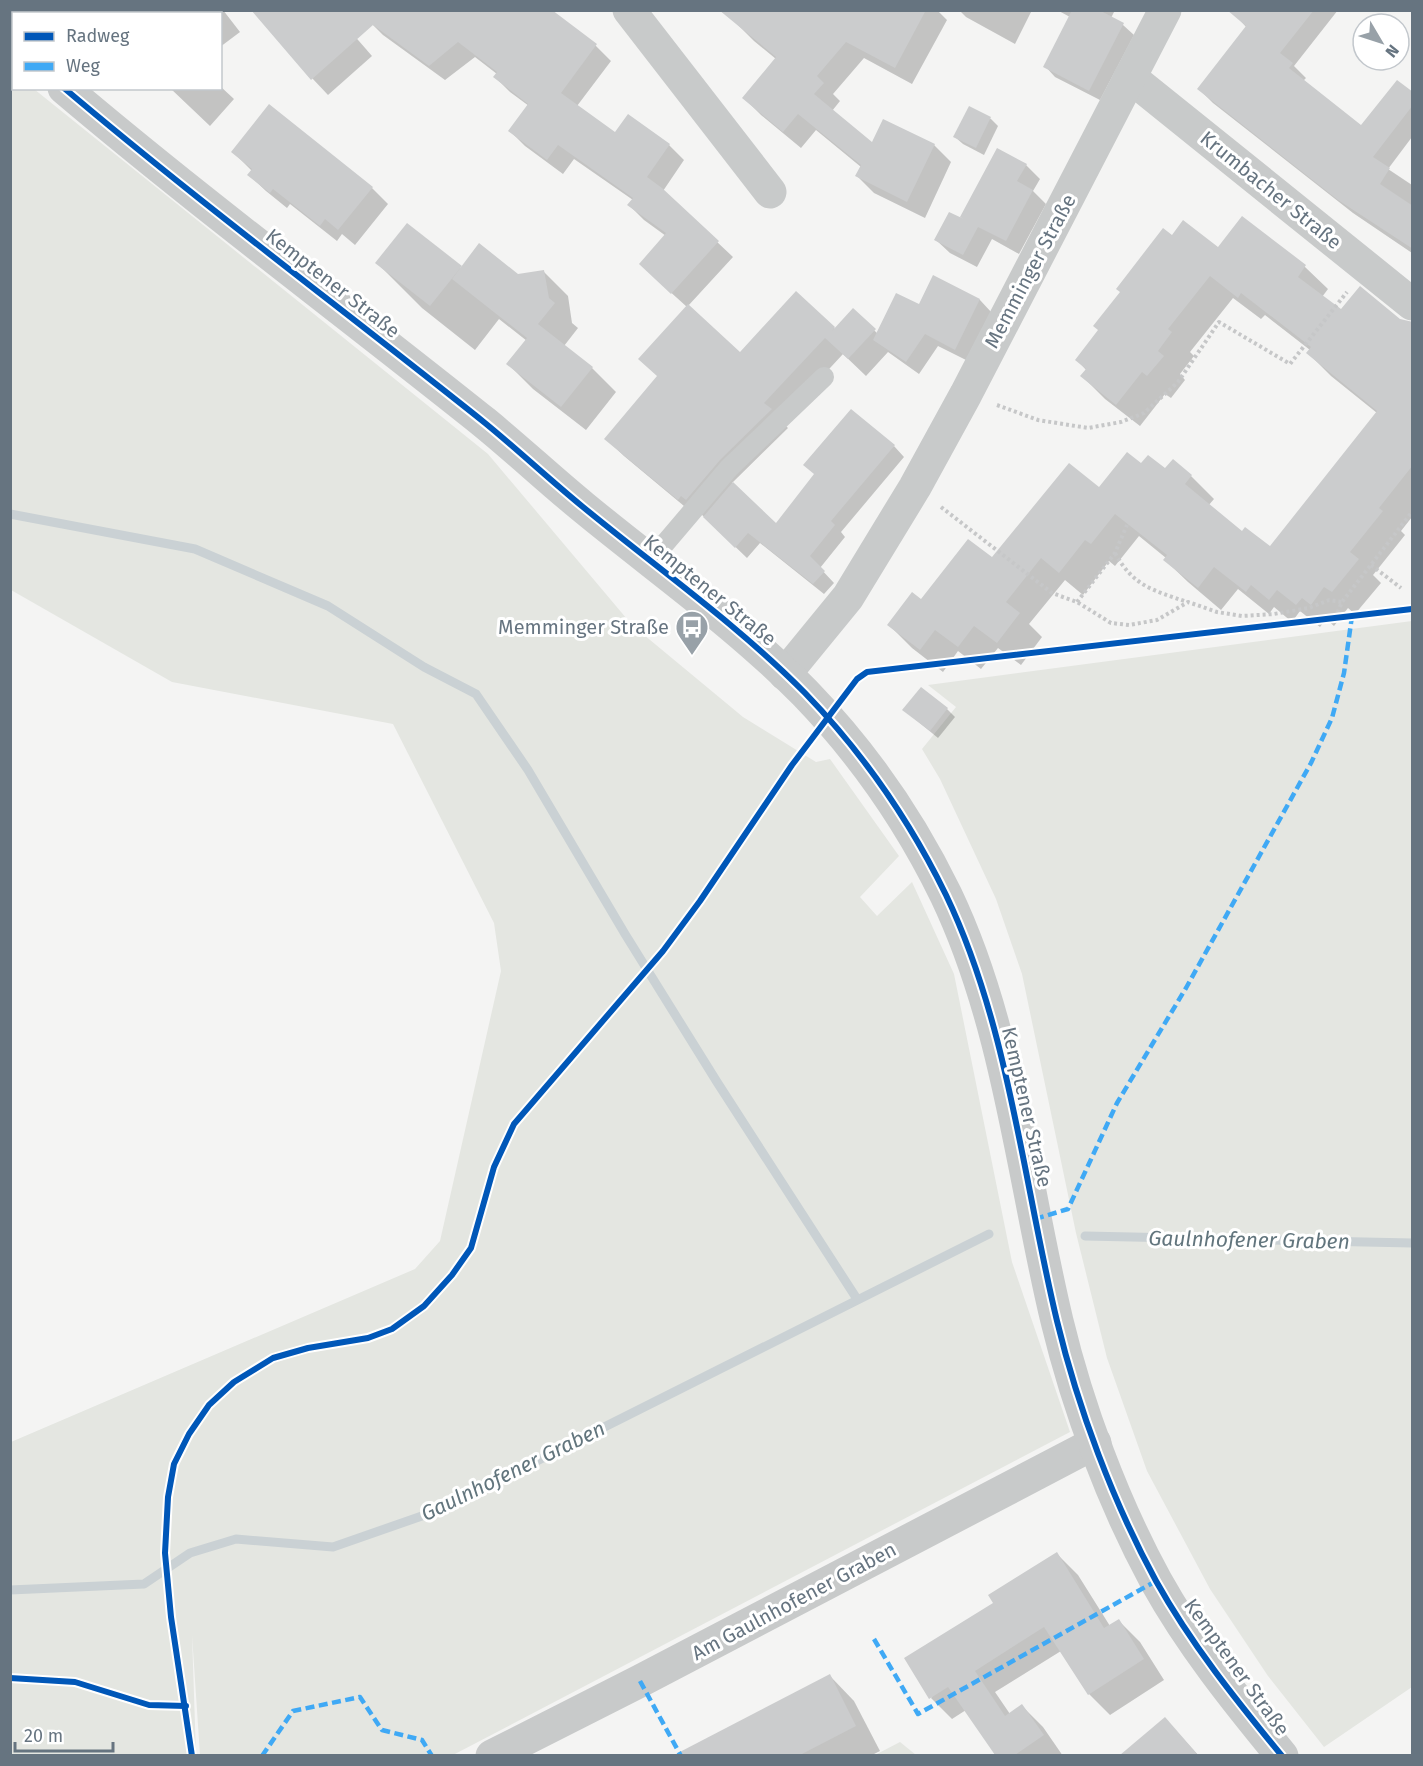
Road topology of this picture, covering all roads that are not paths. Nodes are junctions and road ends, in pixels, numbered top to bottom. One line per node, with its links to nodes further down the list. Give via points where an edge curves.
1 (629, 10): 5 (street)
2 (1165, 10): 3 (street, Memminger Straße)
3 (1130, 77): 6 (street, Krumbacher Straße); 9 (street, Memminger Straße, via 915,487 849,597)
4 (66, 90): 8 (street, Kemptener Straße, via 208,207 488,425)
5 (770, 192)
6 (1413, 304)
7 (824, 377): 8 (lane, via 729,468)
8 (650, 561): 9 (street, Kemptener Straße)
9 (785, 674): 10 (street, Kemptener Straße, via 834,725 888,795 946,896 965,942 1001,1060 1062,1340)
10 (1095, 1443): 11 (street, Am Gaulnhofener Graben); 12 (street, Kemptener Straße, via 1162,1590 1185,1629)
11 (492, 1755)
12 (1282, 1755)

